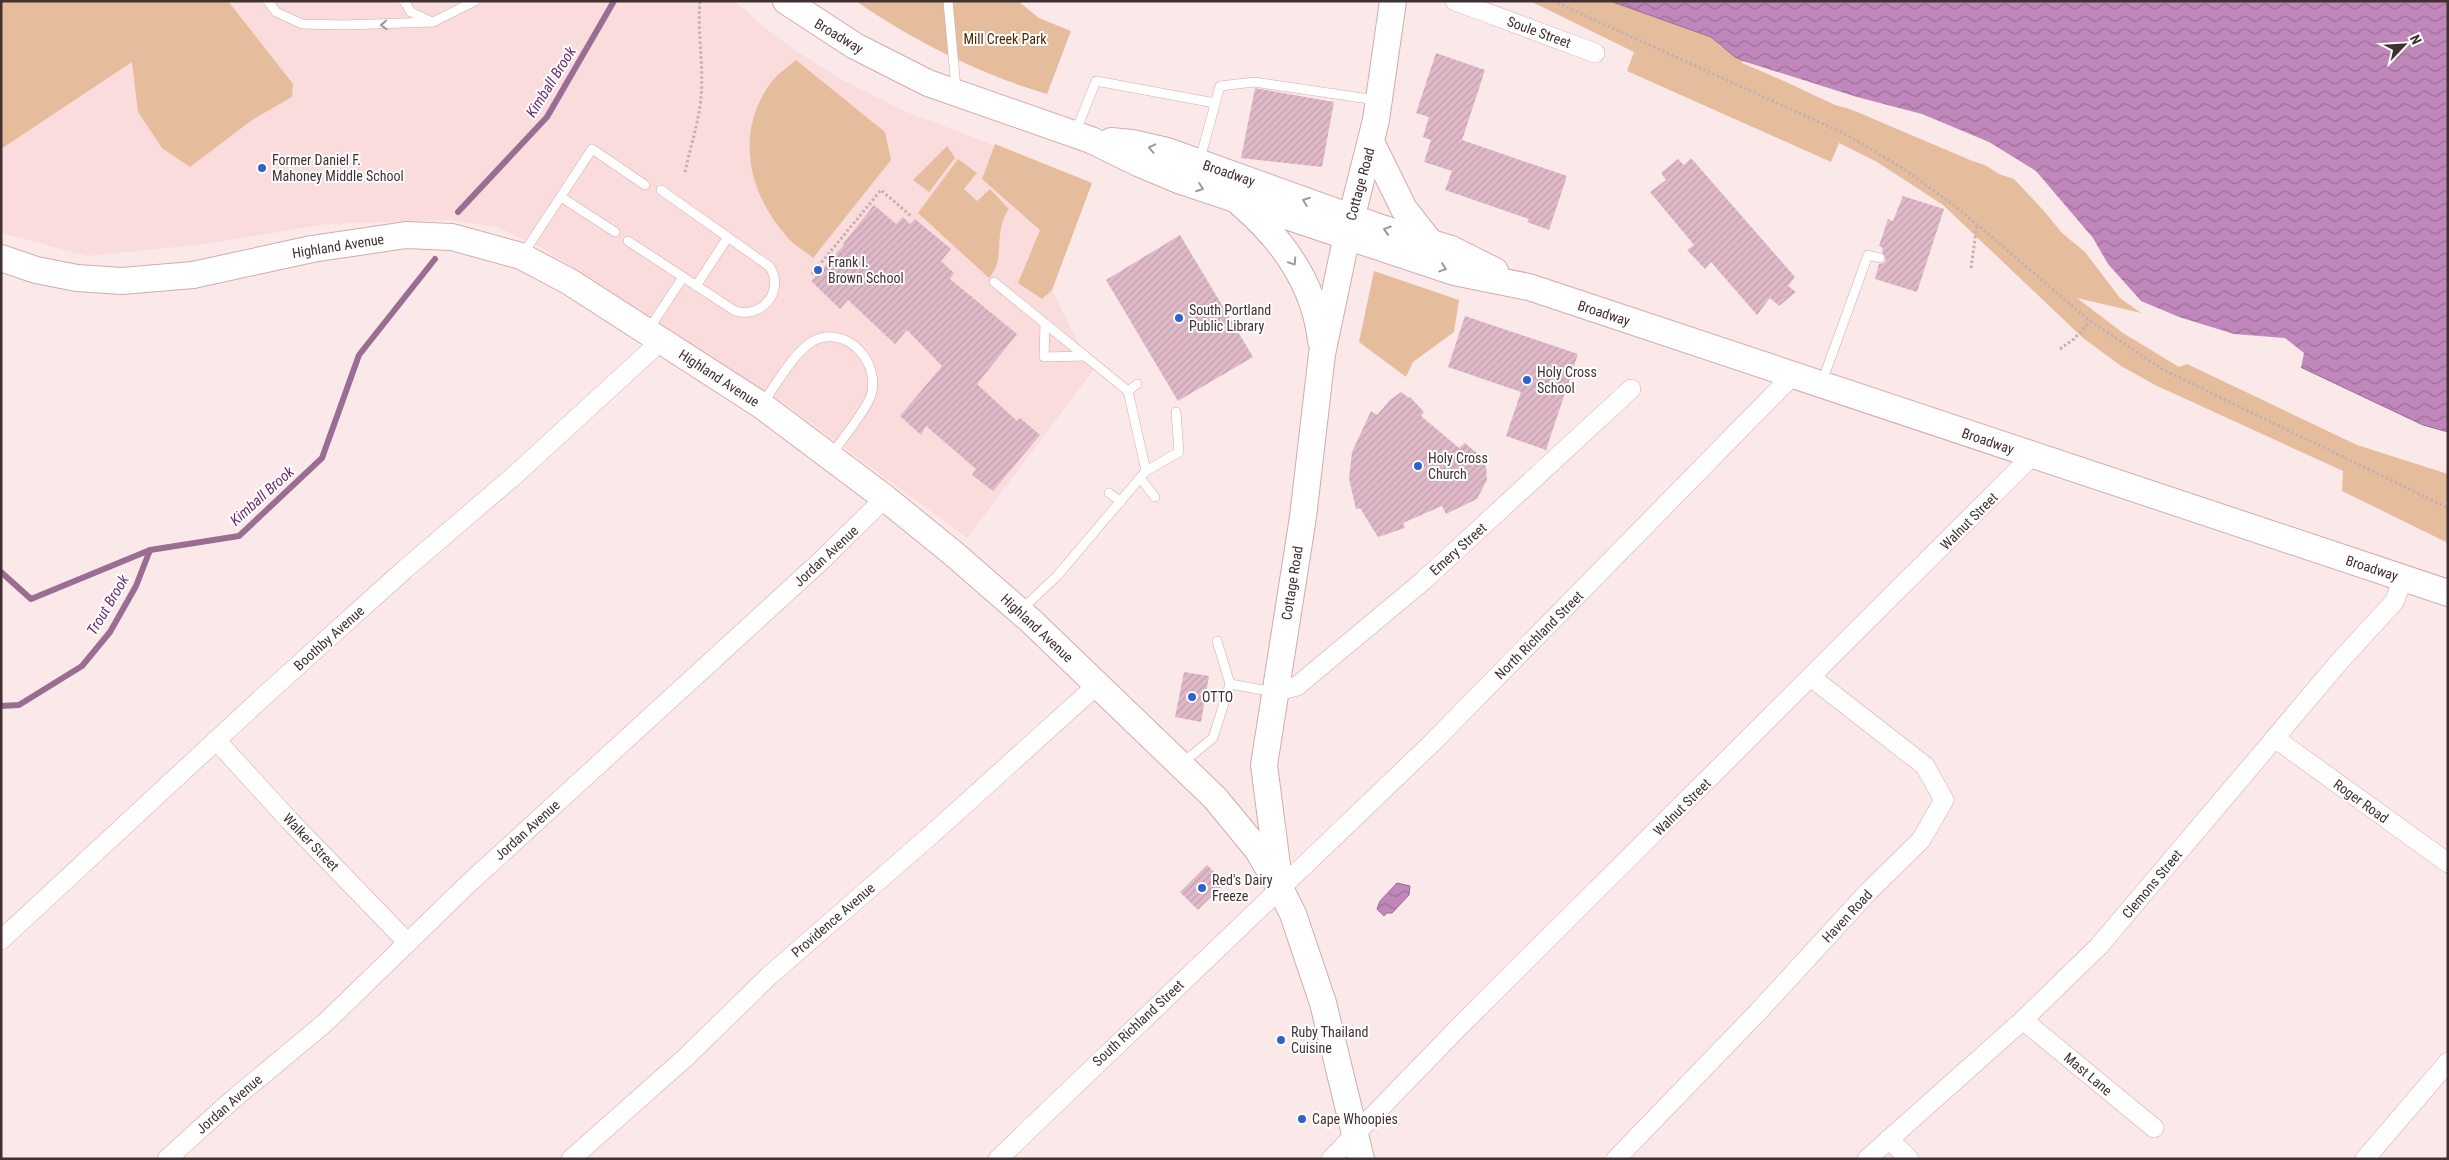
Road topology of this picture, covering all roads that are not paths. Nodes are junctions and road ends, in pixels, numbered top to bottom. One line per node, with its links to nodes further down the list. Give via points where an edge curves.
1 (268, 1): 8 (lane, one-way to 1, via 302,24 276,12)
2 (404, 1): 8 (lane, via 411,12)
3 (786, 1): 10 (street, Broadway, via 855,46 928,83)
4 (948, 1): 10 (lane)
5 (1393, 1): 11 (street, Cottage Road)
6 (1455, 1): 9 (street, Soule Street)
7 (469, 3): 8 (lane)
8 (432, 22)
9 (1595, 53)
10 (956, 92): 13 (street, Broadway)
11 (1379, 100): 12 (lane, via 1254,82 1220,86); 14 (street, Cottage Road)
12 (1215, 103): 13 (lane, via 1096,81); 15 (lane)
13 (1083, 137): 15 (street, Broadway, one-way to 13, via 1132,143); 19 (street, Broadway, one-way to 19, via 1147,167)
14 (1371, 142): 20 (street, Cottage Road); 24 (street, via 1404,209)
15 (1198, 162): 20 (street, Broadway, one-way to 15)
16 (645, 185): 18 (lane, via 592,149)
17 (661, 190): 22 (lane)
18 (560, 197): 21 (lane); 25 (lane)
19 (1237, 200): 20 (street, Broadway); 34 (street, one-way to 34, via 1277,239 1302,277 1319,326)
20 (1349, 226): 24 (street, Broadway, one-way to 20, via 1381,228); 31 (street, Broadway, one-way to 31, via 1454,272); 34 (street, Cottage Road)
21 (615, 232)
22 (728, 237): 30 (lane); 30 (lane, via 770,267 775,276 772,296 756,312 744,314)
23 (628, 241): 28 (lane)
24 (1430, 242): 31 (street, Broadway, via 1451,249)
25 (521, 256): 26 (street, Highland Avenue, via 452,237 406,235 312,249 193,275 122,281 78,278 36,270); 33 (street, Highland Avenue, via 570,282)
26 (1, 258)
27 (1880, 258): 38 (lane, via 1868,255)
28 (683, 277): 30 (lane); 33 (lane)
29 (994, 282): 32 (lane)
30 (696, 286)
31 (1529, 288): 36 (street, Broadway)
32 (1046, 324): 35 (lane); 35 (lane, via 1044,356)
33 (655, 336): 41 (street, Highland Avenue); 59 (street, Boothby Avenue, via 515,476 404,570)
34 (1322, 354): 57 (street, Cottage Road, via 1302,517)
35 (1084, 356): 40 (lane)
36 (1792, 376): 38 (street, Broadway); 62 (street, North Richland Street, via 1432,743)
37 (1137, 384): 40 (lane)
38 (1821, 384): 44 (street, Broadway)
39 (1631, 389): 57 (street, Emery Street, via 1423,581 1297,686)
40 (1128, 391): 45 (lane)
41 (761, 405): 43 (street, Highland Avenue); 43 (lane, via 799,354 814,341 833,337 847,340 864,354 872,371 871,395)
42 (1176, 412): 45 (lane, via 1179,452)
43 (830, 455): 48 (street, Highland Avenue)
44 (2033, 455): 50 (street, Broadway); 54 (street, Walnut Street)
45 (1143, 474): 47 (lane); 49 (lane)
46 (1109, 492): 49 (lane)
47 (1155, 497)
48 (885, 498): 52 (street, Highland Avenue); 64 (street, Jordan Avenue)
49 (1121, 502): 52 (lane, via 1058,576)
50 (2404, 579): 51 (street, Broadway); 58 (street, Clemons Street, via 2394,602)
51 (2448, 593)
52 (1020, 611): 56 (street, Highland Avenue)
53 (1217, 641): 55 (lane)
54 (1812, 678): 69 (street, Walnut Street, via 1456,1030); 74 (street, Haven Road, via 1925,766 1944,800 1921,840)
55 (1230, 684): 57 (lane); 60 (lane, via 1213,738)
56 (1097, 685): 60 (street, Highland Avenue); 71 (street, Providence Avenue, via 769,976 686,1058)
57 (1274, 692): 62 (street, Cottage Road, via 1264,765)
58 (2276, 738): 61 (street, Roger Road); 65 (street, Clemons Street, via 2099,946)
59 (216, 740): 63 (street, Boothby Avenue); 64 (street, Walker Street)
60 (1180, 765): 62 (street, Highland Avenue, via 1215,798 1251,842)
61 (2448, 863)
62 (1280, 888): 69 (street, Cottage Road, via 1294,914 1323,1003); 72 (street, South Richland Street)
63 (1, 940)
64 (408, 943): 70 (street, Jordan Avenue, via 326,1022)
65 (2023, 1020): 67 (street, Mast Lane); 68 (street, Clemons Street)
66 (2448, 1062): 77 (street)
67 (2154, 1128)
68 (1889, 1140): 75 (street, Clemons Street); 76 (street)
69 (1358, 1147): 73 (street, Walnut Street)
70 (167, 1159)
71 (570, 1159)
72 (998, 1159)
73 (1332, 1159)
74 (1616, 1159)
75 (1867, 1159)
76 (1909, 1159)
77 (2365, 1159)

